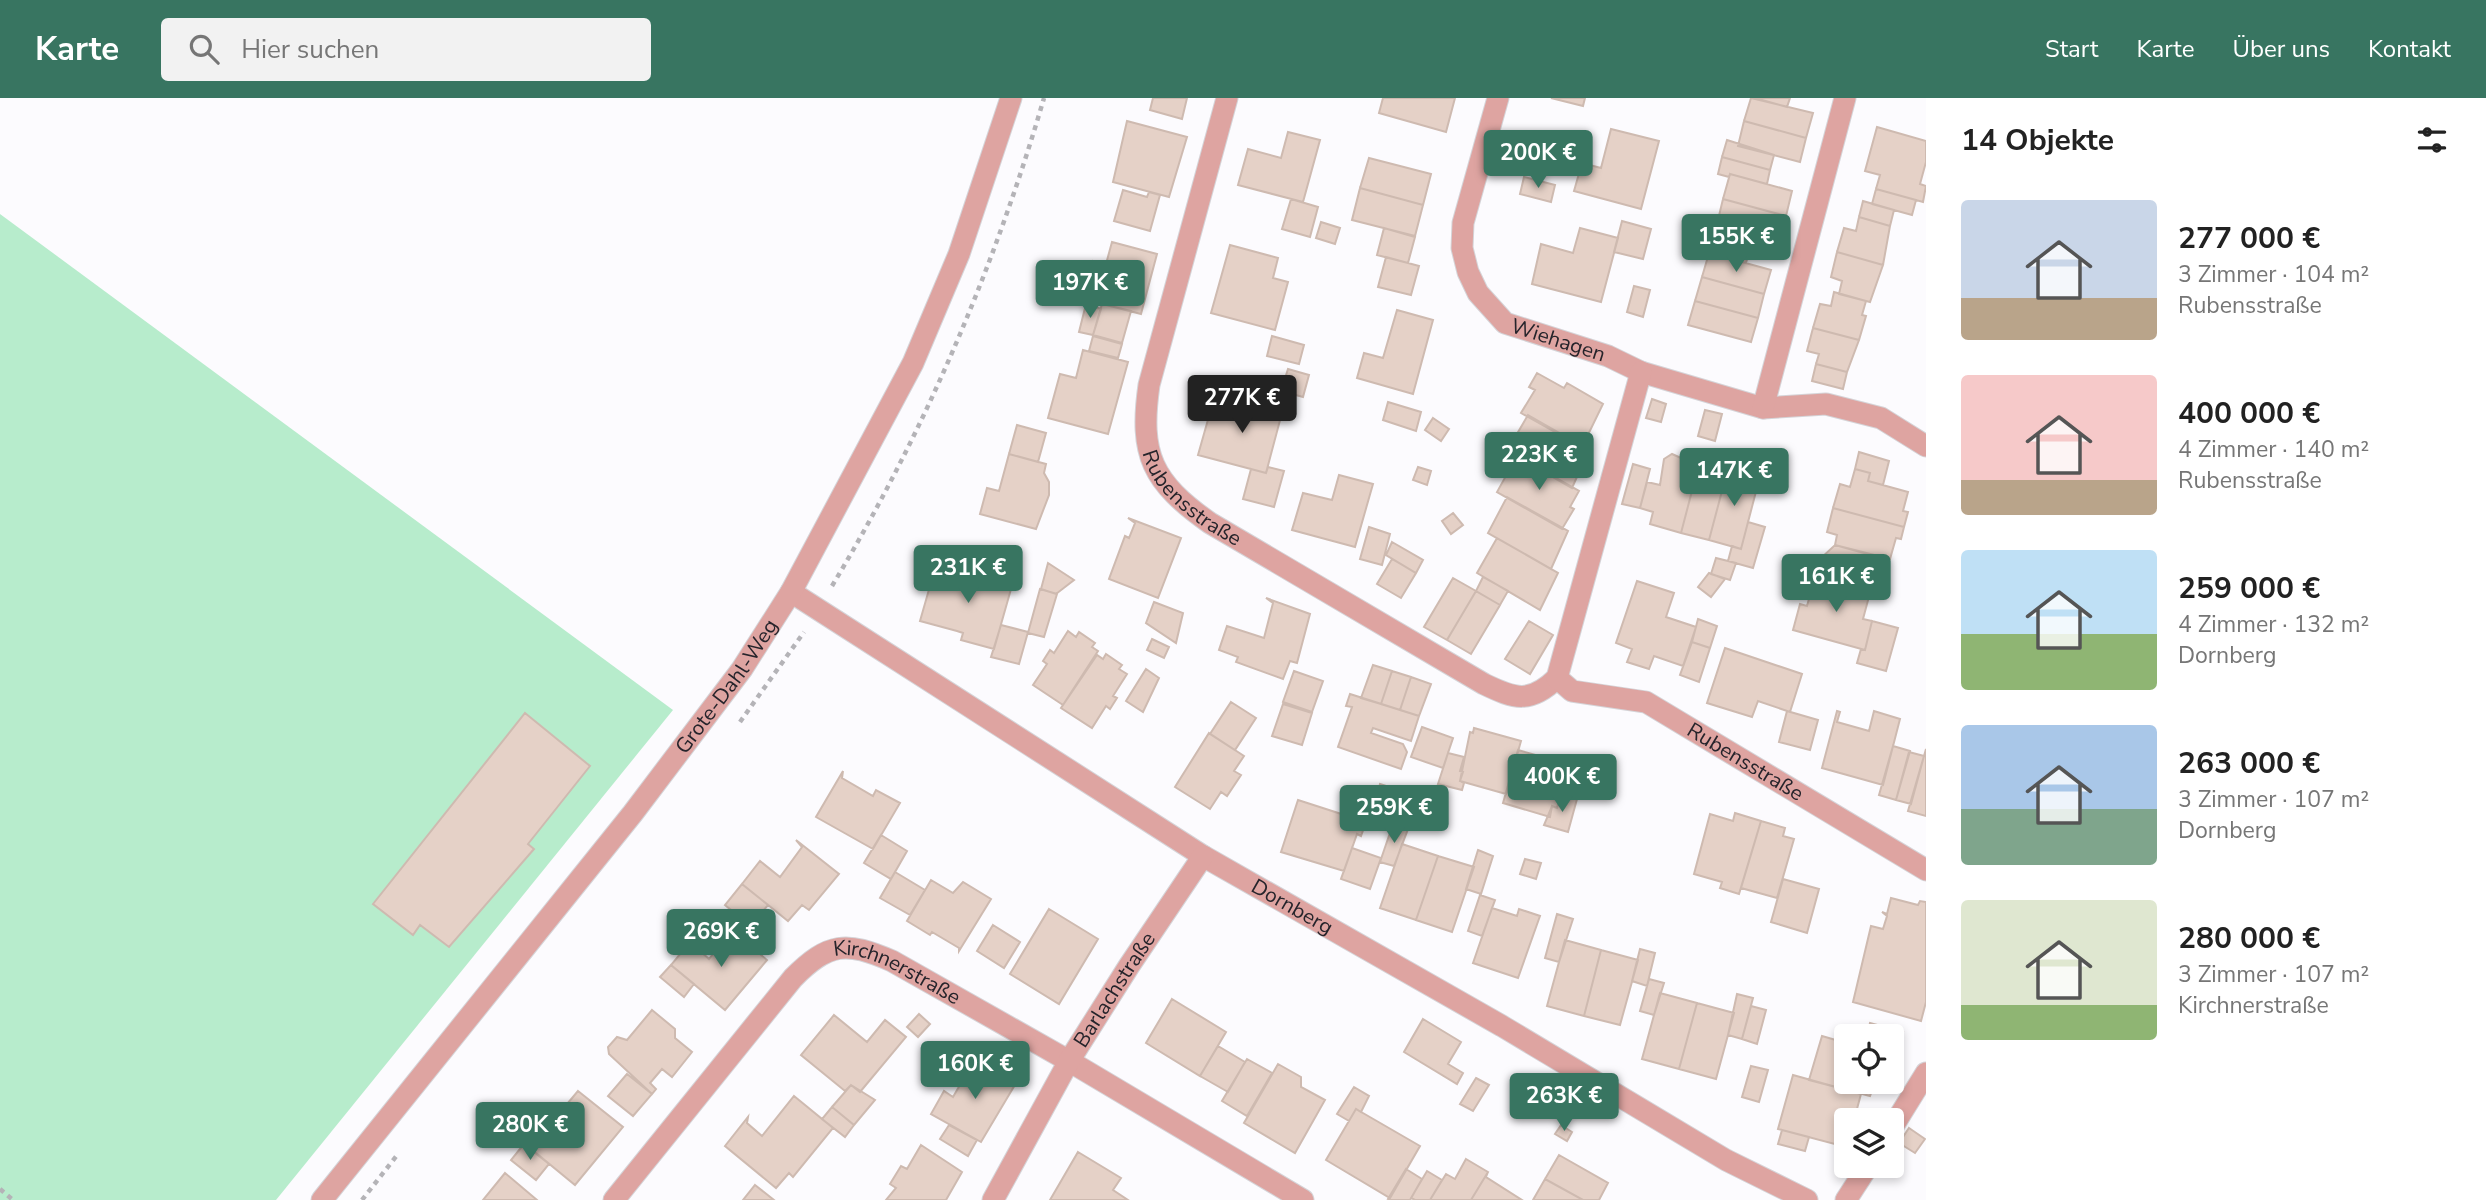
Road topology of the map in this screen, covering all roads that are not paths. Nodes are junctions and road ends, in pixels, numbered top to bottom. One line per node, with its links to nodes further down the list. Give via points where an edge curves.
1 (1011, 98): 8 (street, Grote-Dahl-Weg, via 959,254 913,363)
2 (1227, 98): 9 (street, Rubensstraße, via 1149,385 1144,418 1151,460 1172,493 1210,523 1484,684 1509,696 1531,696)
3 (1499, 98): 5 (street, Wiehagen, via 1463,223 1462,248 1478,293 1505,323 1608,356)
4 (1845, 98): 6 (street)
5 (1641, 372): 6 (street, Wiehagen); 9 (street)
6 (1763, 408): 7 (street, Wiehagen, via 1826,404 1881,418)
7 (1926, 446)
8 (791, 592): 10 (street, Dornberg); 16 (street, Grote-Dahl-Weg, via 742,669 634,813)
9 (1557, 678): 11 (street, Rubensstraße, via 1572,691 1646,702)
10 (1203, 856): 12 (street, Barlachstraße); 20 (street, Dornberg, via 1726,1160)
11 (1926, 870)
12 (1069, 1061): 17 (street, Kirchnerstraße, via 892,961 862,948 838,948 813,958 793,978); 18 (street, Barlachstraße); 19 (street, Kirchnerstraße)
13 (1926, 1073): 14 (street)
14 (1904, 1109)
15 (1860, 1178): 21 (street)
16 (322, 1200)
17 (614, 1200)
18 (993, 1200)
19 (1303, 1200)
20 (1807, 1200)
21 (1846, 1200)

